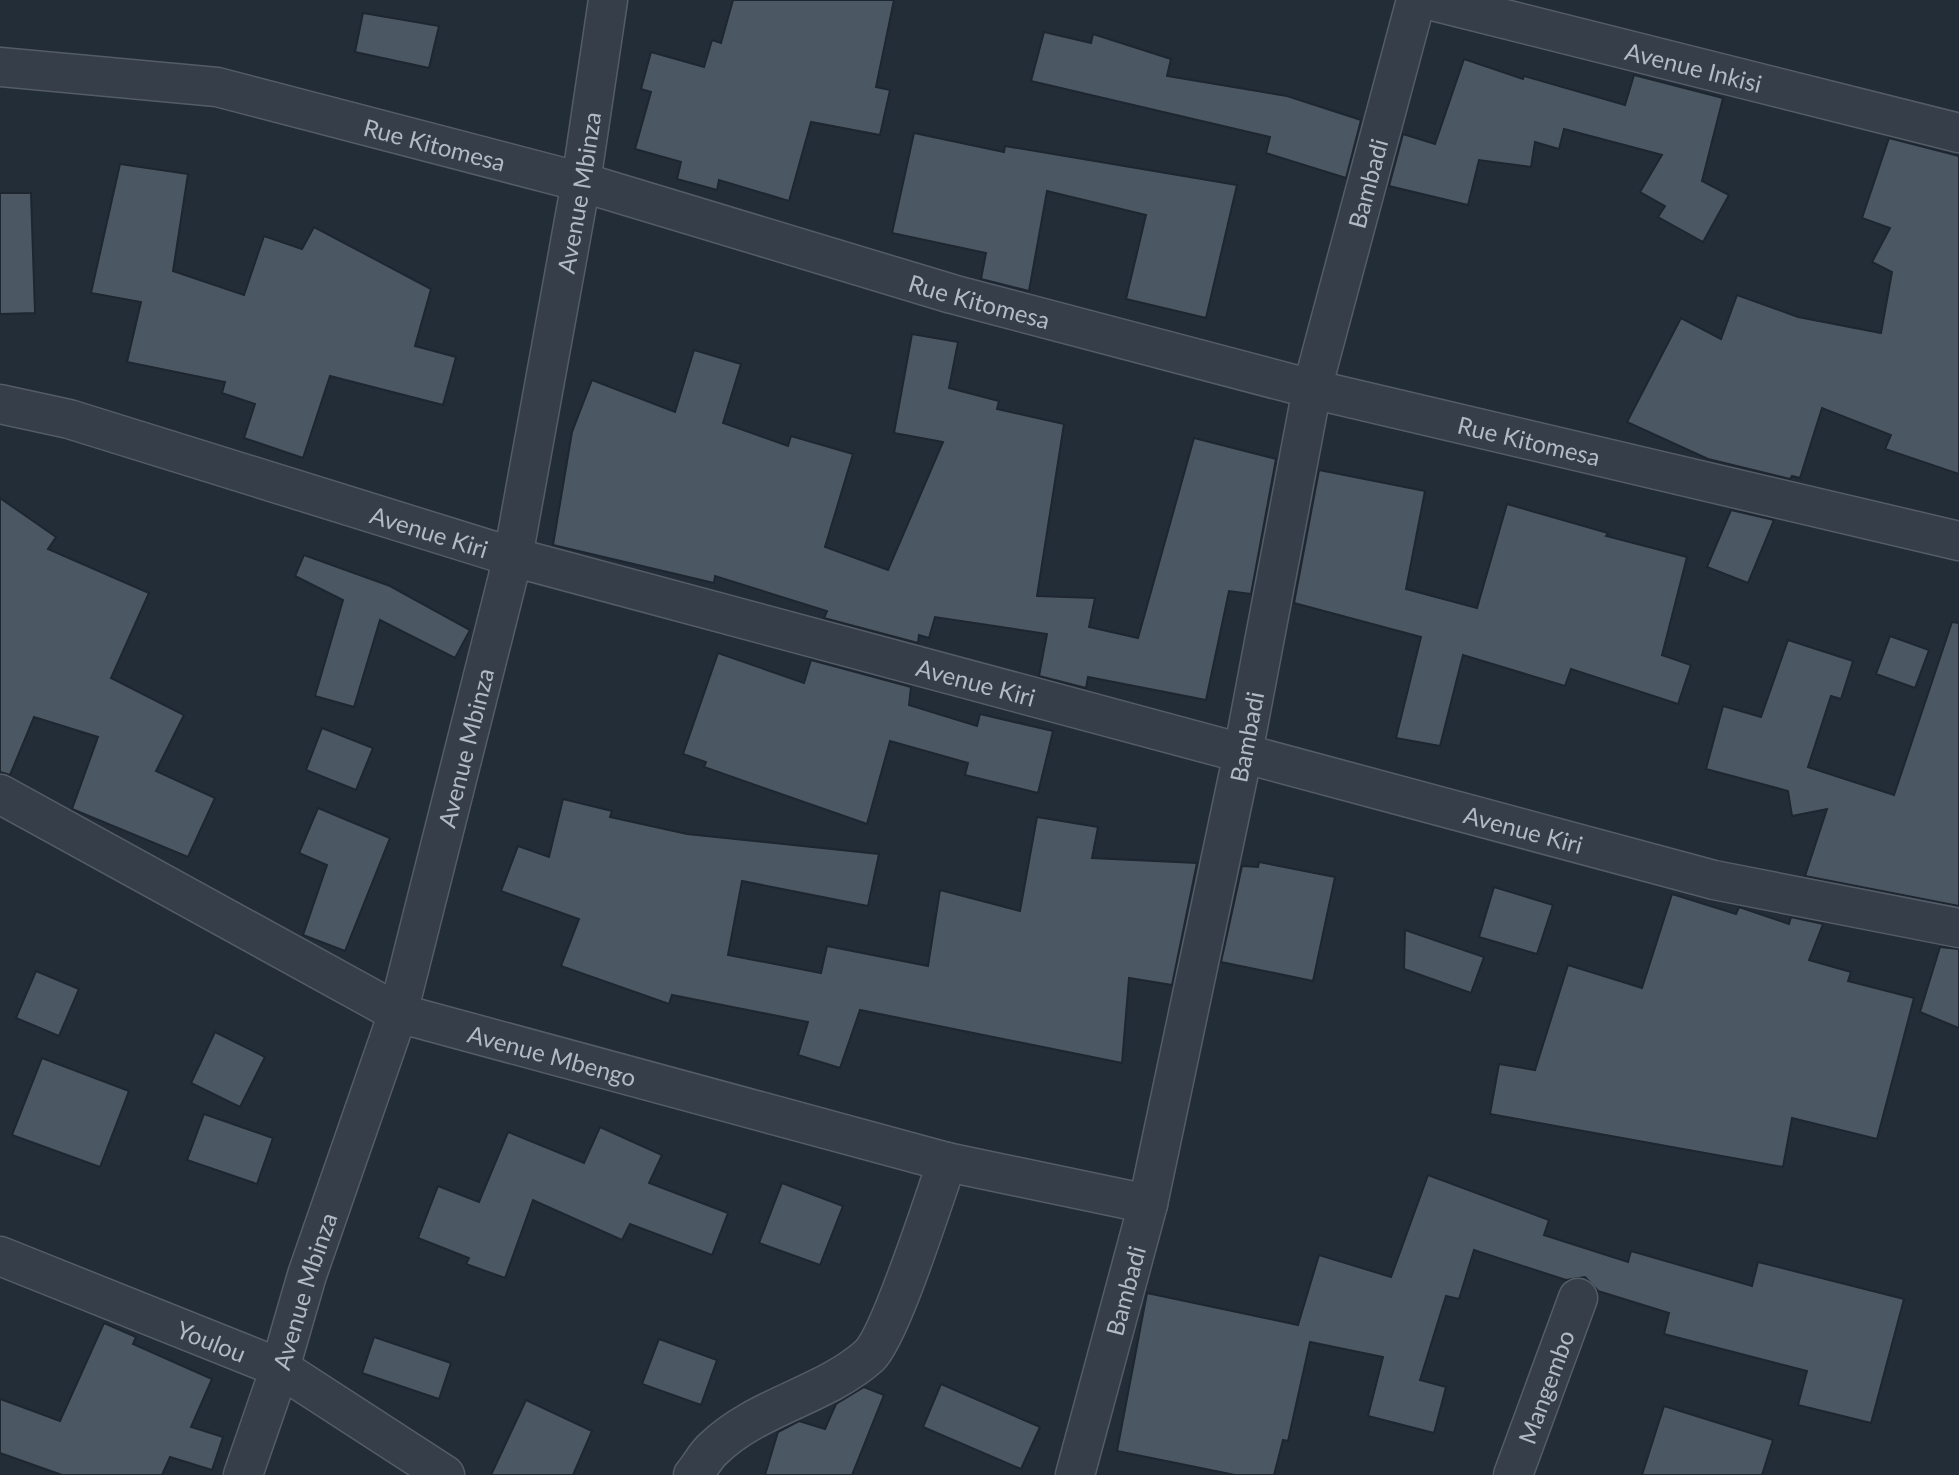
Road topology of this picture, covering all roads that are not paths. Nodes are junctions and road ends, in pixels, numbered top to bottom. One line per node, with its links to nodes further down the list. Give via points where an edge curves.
1 (608, 0): 6 (street, Avenue Mbinza)
2 (1416, 0): 7 (street, Bambadi)
3 (1429, 0): 5 (street, Avenue Inkisi)
4 (0, 67): 6 (street, Rue Kitomesa, via 218,87)
5 (1959, 133)
6 (581, 182): 7 (street, Rue Kitomesa, via 951,294); 10 (street, Avenue Mbinza)
7 (1312, 389): 9 (street, Rue Kitomesa); 11 (street, Bambadi)
8 (0, 404): 10 (street, Avenue Kiri, via 69,419)
9 (1959, 541)
10 (513, 557): 11 (street, Avenue Kiri); 14 (street, Avenue Mbinza)
11 (1243, 753): 13 (street, Avenue Kiri, via 1714,880); 16 (street, Bambadi)
12 (0, 794): 14 (street, Avenue Mbengo)
13 (1959, 928)
14 (398, 1013): 15 (street, Avenue Mbengo); 19 (street, Avenue Mbinza, via 307,1275)
15 (947, 1162): 16 (street, Avenue Mbengo); 22 (street, via 887,1325 871,1354 843,1375 759,1416 712,1449)
16 (1148, 1204): 23 (street, Bambadi)
17 (0, 1256): 19 (street, Youlou)
18 (1578, 1298): 24 (street, Mangembo)
19 (280, 1368): 20 (street, Avenue Mbinza); 21 (street, Youlou)
20 (243, 1475)
21 (445, 1475)
22 (694, 1475)
23 (1075, 1475)
24 (1513, 1475)

